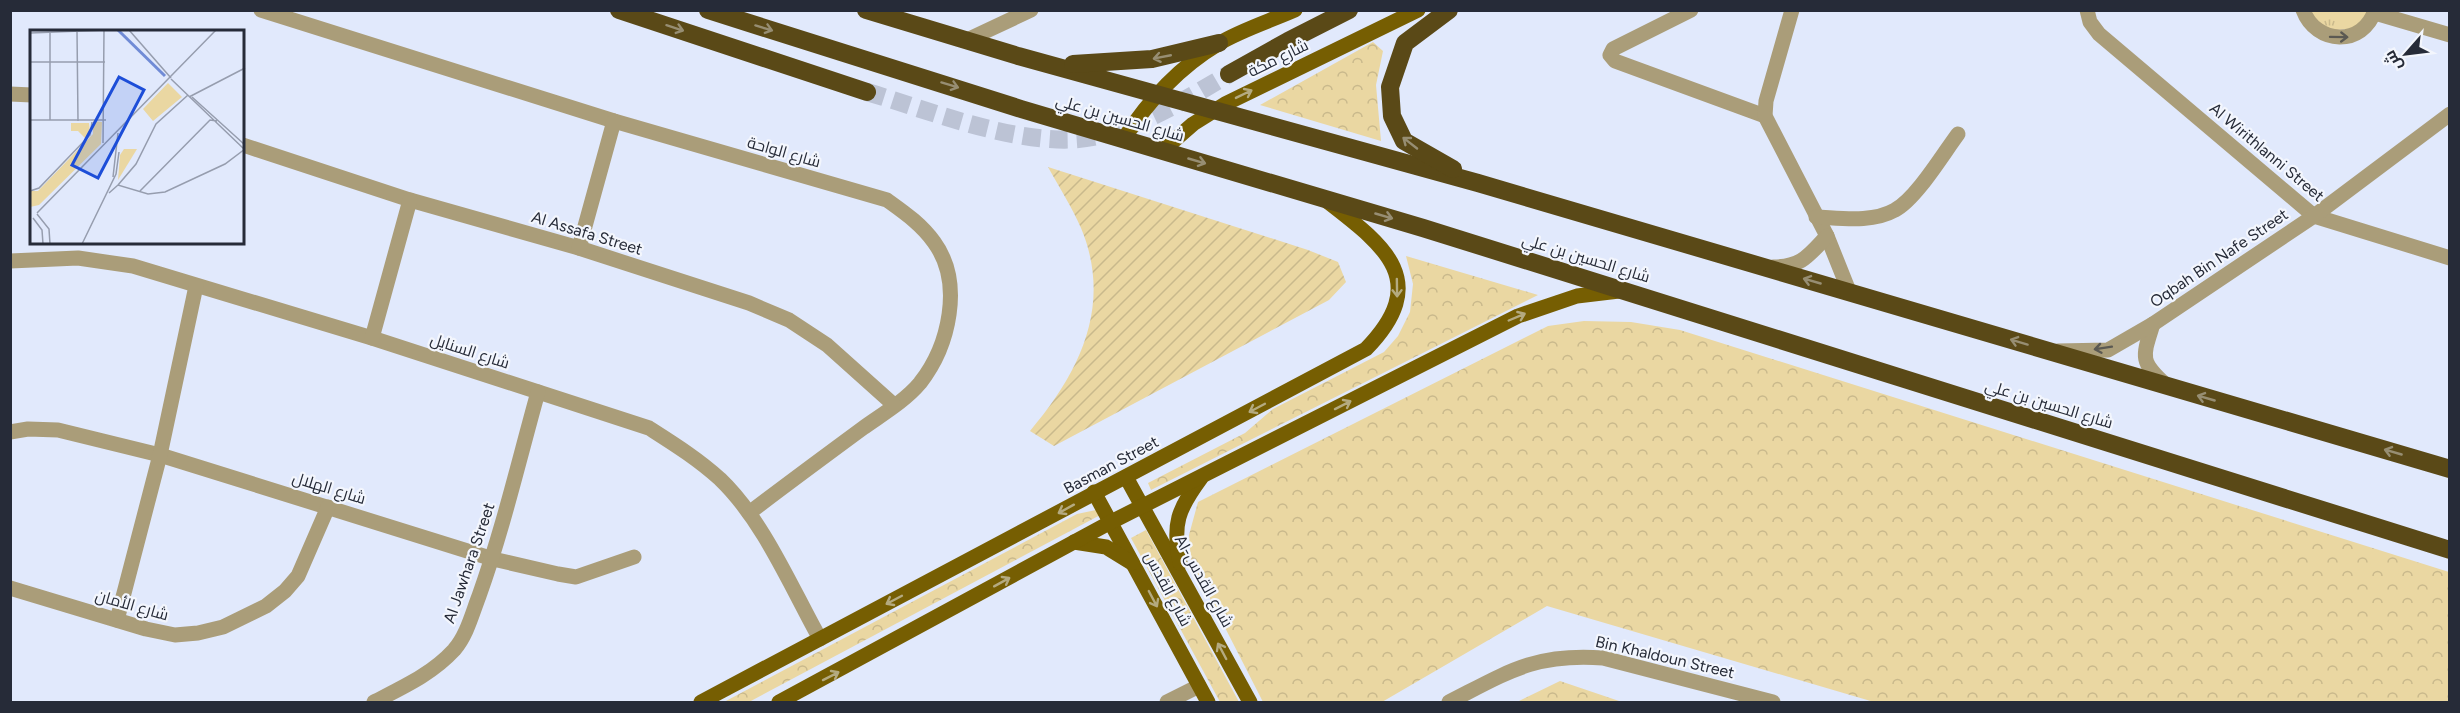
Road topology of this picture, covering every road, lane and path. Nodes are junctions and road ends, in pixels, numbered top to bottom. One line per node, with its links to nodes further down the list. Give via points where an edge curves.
1 (261, 10): 27 (street, شارع الواحة)
2 (619, 10): 20 (highway, one-way to 20)
3 (708, 10): 29 (highway, شارع الحسين بن علي, one-way to 29)
4 (866, 10): 16 (highway, شارع الحسين بن علي)
5 (1031, 10): 16 (street)
6 (1295, 10): 17 (main road)
7 (1349, 10): 19 (highway)
8 (1418, 10): 24 (main road, شارع مكة, one-way to 8)
9 (1449, 10): 32 (highway, one-way to 9, via 1404,141 1392,116 1392,77 1405,42)
10 (1691, 10): 26 (street, via 1613,49 1610,55 1616,61)
11 (1792, 10): 26 (street)
12 (2303, 10): 13 (street, one-way to 13, via 2314,29 2337,38 2360,32)
13 (2375, 12): 15 (street)
14 (2089, 16): 35 (street, Al Wirithlanni Street, via 2100,34)
15 (2450, 35)
16 (967, 40): 18 (highway, شارع الحسين بن علي)
17 (1219, 43): 18 (highway, one-way to 18, via 1129,62); 22 (main road)
18 (1049, 64): 22 (highway, شارع الحسين بن علي)
19 (1229, 74)
20 (867, 92)
21 (10, 94): 23 (street)
22 (1156, 94): 24 (highway, شارع الحسين بن علي); 29 (main road)
23 (30, 95)
24 (1215, 110): 31 (main road, شارع مكة); 32 (highway, شارع الحسين بن علي)
25 (2450, 114): 35 (street, Oqbah Bin Nafe Street)
26 (1765, 116): 36 (street)
27 (614, 122): 38 (street); 50 (street, شارع الواحة, via 887,200 915,220 936,244 948,274 951,304 933,364 918,385)
28 (1958, 135): 36 (street, via 1917,189 1895,210 1860,219)
29 (1123, 140): 31 (highway, شارع الحسين بن علي)
30 (244, 145): 34 (street, Al Assafa Street)
31 (1162, 151): 33 (highway, شارع الحسين بن علي, one-way to 33)
32 (1478, 183): 41 (highway, شارع الحسين بن علي)
33 (1323, 198): 43 (highway, شارع الحسين بن علي, one-way to 43); 55 (main road, Basman Street, one-way to 55, via 1381,245 1391,260 1398,292 1388,325 1366,349)
34 (410, 200): 38 (street, Al Assafa Street); 46 (street)
35 (2314, 216): 39 (street, Al Wirithlanni Street); 45 (street, Oqbah Bin Nafe Street)
36 (1816, 217): 37 (street)
37 (1827, 236): 41 (street, via 1805,259 1791,267); 44 (street)
38 (579, 248): 50 (street, Al Assafa Street, via 749,303 789,320 826,345)
39 (2450, 258)
40 (10, 261): 42 (street, شارع السنايل, via 78,258 133,266)
41 (1762, 267): 44 (highway, شارع الحسين بن علي, one-way to 41)
42 (196, 286): 46 (street, شارع السنايل); 52 (street)
43 (1625, 291): 54 (main road, one-way to 43, via 1518,316 1577,296); 62 (highway, شارع الحسين بن علي)
44 (1849, 291): 47 (highway, شارع الحسين بن علي, one-way to 44)
45 (2153, 324): 47 (street, Oqbah Bin Nafe Street, one-way to 47, via 2108,350); 48 (street, via 2145,354 2148,368)
46 (372, 338): 49 (street, شارع السنايل)
47 (2047, 351): 48 (highway, شارع الحسين بن علي)
48 (2169, 388): 53 (highway, شارع الحسين بن علي, one-way to 48)
49 (538, 392): 59 (street, شارع السنايل, via 649,428 687,452 720,480); 64 (street, Al Jawhara Street)
50 (894, 405): 59 (street, شارع الواحة)
51 (10, 432): 52 (street, شارع الهلال, via 58,430)
52 (160, 454): 58 (street, شارع الهلال); 68 (street)
53 (2450, 469)
54 (1203, 475): 57 (main road); 66 (main road, via 1182,503 1176,525)
55 (1126, 477): 56 (main road, Basman Street); 57 (main road, Al-شارع القدس)
56 (1094, 492): 60 (main road, شارع القدس); 69 (main road, Basman Street, one-way to 69)
57 (1142, 506): 60 (main road); 66 (main road, Al-شارع القدس)
58 (328, 507): 64 (street, شارع الهلال); 68 (street, شارع الأمان, via 298,576 266,606 224,627 198,633 175,635)
59 (749, 513): 69 (street, شارع السنايل)
60 (1111, 522): 61 (main road); 65 (main road, شارع القدس)
61 (1074, 542): 65 (main road, via 1106,547); 73 (main road, one-way to 61)
62 (2450, 550)
63 (634, 557): 64 (street, شارع الهلال, via 576,577)
64 (492, 559): 71 (street, Al Jawhara Street, via 466,631 456,647 422,677)
65 (1135, 566): 70 (main road, شارع القدس, one-way to 70)
66 (1183, 578): 76 (main road, Al-شارع القدس, one-way to 66)
67 (10, 588): 68 (street, شارع الأمان)
68 (117, 620)
69 (820, 639): 72 (main road, Basman Street)
70 (1199, 686): 74 (street); 75 (main road, شارع القدس)
71 (374, 702)
72 (700, 702)
73 (779, 702)
74 (1167, 702)
75 (1208, 702)
76 (1250, 702)
77 (1449, 702): 78 (street, Bin Khaldoun Street, via 1511,670 1541,660 1581,656 1603,658)
78 (1773, 702)

